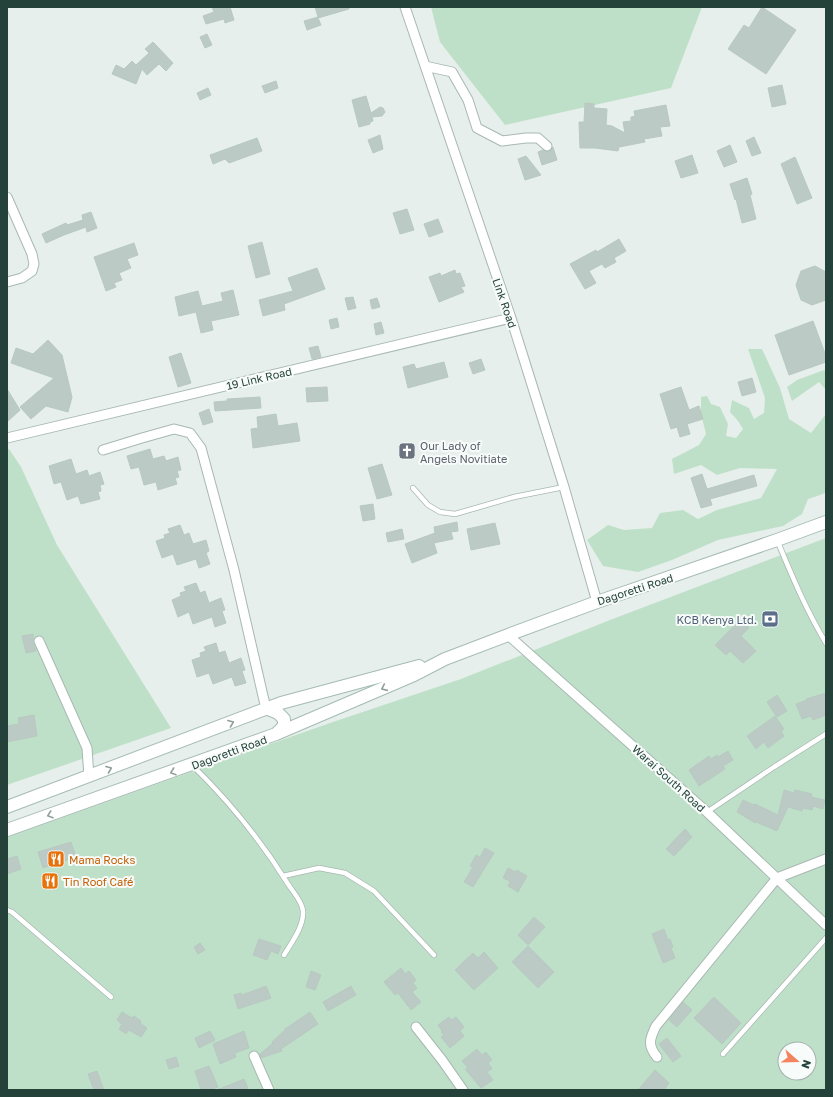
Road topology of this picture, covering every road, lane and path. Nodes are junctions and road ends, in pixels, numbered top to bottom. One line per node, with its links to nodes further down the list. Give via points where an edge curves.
1 (405, 7): 2 (street, Link Road)
2 (425, 66): 3 (street, via 452,72 468,100 477,128 502,141 538,138); 6 (street, Link Road)
3 (547, 146)
4 (7, 197): 5 (street, via 34,264 32,271 22,278)
5 (7, 282)
6 (510, 318): 7 (street, 19 Link Road); 9 (street, Link Road)
7 (7, 438)
8 (103, 450): 18 (street, via 174,429 190,433 201,448 234,570)
9 (564, 487): 10 (lane, via 514,497 456,514 440,512 428,505); 13 (street, Link Road)
10 (413, 488)
11 (826, 522): 12 (main road, Dagoretti Road)
12 (778, 540): 13 (main road, Dagoretti Road); 16 (lane, via 799,592)
13 (597, 602): 14 (main road, Dagoretti Road)
14 (508, 635): 17 (main road, Dagoretti Road); 24 (street, Warai South Road)
15 (40, 641): 22 (street, via 86,748)
16 (826, 643)
17 (445, 659): 18 (main road, Dagoretti Road); 19 (main road, Dagoretti Road, one-way to 19, via 414,675)
18 (267, 709): 19 (main road, via 278,713 284,719 284,726); 22 (main road, Dagoretti Road, one-way to 18)
19 (276, 734): 21 (main road, Dagoretti Road)
20 (826, 734): 24 (lane)
21 (192, 765): 25 (main road, Dagoretti Road, one-way to 25); 27 (lane, via 219,791 245,822)
22 (89, 777): 23 (main road, Dagoretti Road)
23 (7, 807)
24 (707, 812): 28 (street, Warai South Road)
25 (7, 830)
26 (826, 859): 28 (street)
27 (283, 876): 32 (lane, via 303,910 297,933); 33 (lane, via 319,868 345,873 374,891)
28 (777, 878): 30 (street, Warai South Road); 38 (street, via 656,1026 650,1044)
29 (7, 910): 34 (lane)
30 (826, 925)
31 (826, 938): 36 (lane)
32 (284, 955)
33 (434, 955)
34 (111, 997)
35 (416, 1027): 40 (street)
36 (722, 1054)
37 (254, 1056): 39 (street)
38 (657, 1057)
39 (269, 1090)
40 (463, 1090)

